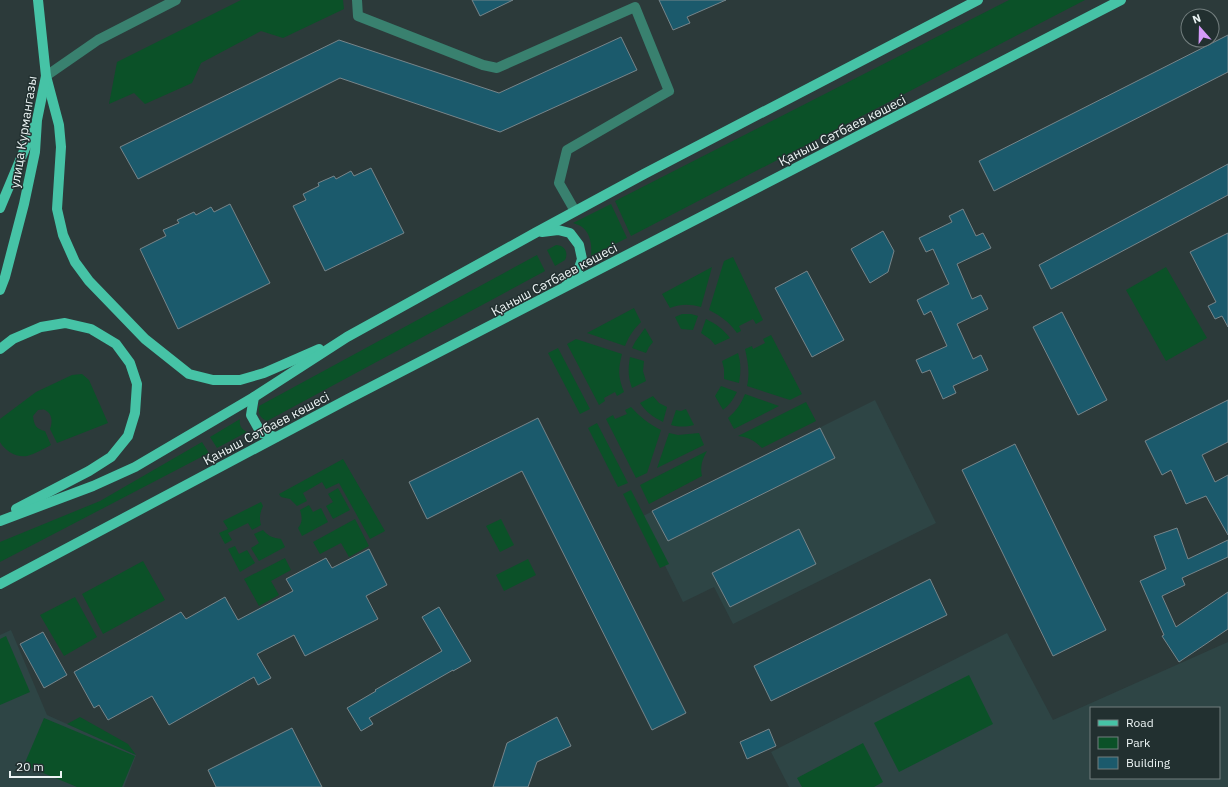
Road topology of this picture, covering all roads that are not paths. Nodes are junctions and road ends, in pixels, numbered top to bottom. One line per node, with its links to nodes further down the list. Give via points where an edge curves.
1 (38, 0): 6 (main road, улица Курмангазы)
2 (176, 0): 6 (street, via 98,40)
3 (357, 0): 9 (street, via 358,16 483,65 497,68 635,7 669,91 567,150 559,183)
4 (978, 0): 9 (main road)
5 (1121, 0): 11 (main road, Қаныш Сәтбаев көшесі)
6 (46, 76): 7 (main road, улица Курмангазы); 13 (main road, via 59,125 61,147 58,209 63,235 75,262 89,281 146,339 189,374 213,380 240,380 264,373)
7 (37, 120): 8 (main road); 12 (main road, улица Курмангазы, via 35,152 24,204)
8 (0, 208)
9 (575, 211): 10 (main road)
10 (535, 233): 11 (main road, via 558,230 570,233 579,245 582,259 578,271); 13 (main road)
11 (563, 288): 16 (main road, Қаныш Сәтбаев көшесі)
12 (0, 290)
13 (346, 337): 15 (main road)
14 (0, 349): 17 (main road, via 13,339 41,327 65,323 92,329 116,344 130,363 137,384 135,413 128,436 111,457)
15 (254, 397): 16 (main road, via 251,415 261,433); 18 (main road, via 134,467 93,486)
16 (276, 437): 19 (main road, Қаныш Сәтбаев көшесі)
17 (0, 517)
18 (0, 521)
19 (0, 584)

